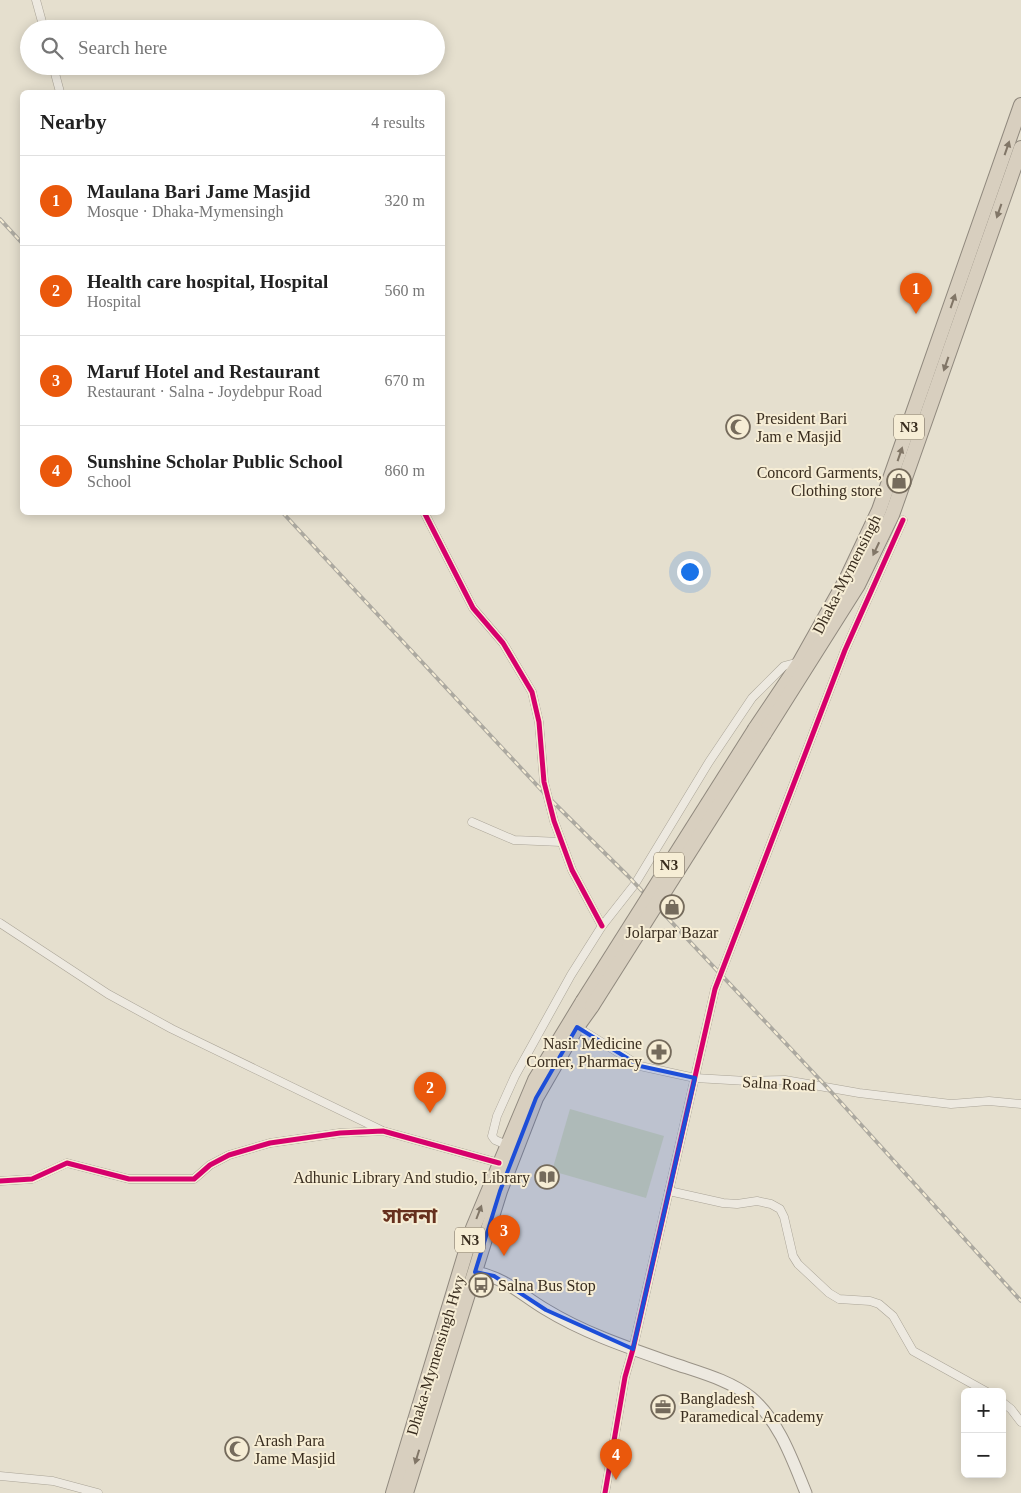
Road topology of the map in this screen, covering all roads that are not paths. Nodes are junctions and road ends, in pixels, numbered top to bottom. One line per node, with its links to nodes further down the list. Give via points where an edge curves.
1 (36, 0): 2 (street)
2 (42, 20)
3 (55, 75): 4 (street)
4 (59, 90)
5 (1021, 105): 9 (highway, Dhaka-Mymensingh / N3, one-way to 5, via 846,580 879,510)
6 (1021, 148): 10 (highway, Dhaka-Mymensingh / N3, one-way to 10, via 892,515 858,585)
7 (426, 515): 12 (street, via 473,608 502,642 532,692 544,782)
8 (903, 520): 17 (street, via 845,650 715,989)
9 (800, 662): 10 (highway, Dhaka-Mymensingh / N3); 14 (street, via 784,666 752,698 634,884)
10 (760, 732): 15 (highway, Dhaka-Mymensingh / N3, bridge)
11 (472, 822): 12 (street, via 514,840)
12 (561, 842): 14 (street)
13 (0, 923): 19 (street, via 108,994)
14 (602, 926): 20 (street, via 514,1076 492,1136)
15 (587, 1003): 16 (highway, Dhaka-Mymensingh Hwy / N3); 20 (highway, Dhaka-Mymensingh Hwy / N3, via 535,1080)
16 (577, 1026): 17 (street, Salna Road, via 640,1066); 24 (highway, Dhaka-Mymensingh Hwy / N3, via 536,1098 500,1191)
17 (695, 1078): 18 (street, Salna Road, via 785,1080 951,1104 989,1101); 23 (street)
18 (1021, 1104)
19 (383, 1131): 21 (street); 22 (street, via 270,1142 229,1155 194,1179 129,1179 67,1163 32,1179)
20 (507, 1145): 21 (highway, Dhaka-Mymensingh Hwy / N3)
21 (499, 1163): 31 (highway, Dhaka-Mymensingh Hwy / N3, one-way to 21, via 473,1228)
22 (0, 1181)
23 (669, 1191): 25 (street); 26 (street, via 708,1201 737,1204 757,1201 780,1209 793,1256 829,1293 839,1299 880,1304 893,1316 913,1351)
24 (476, 1272): 25 (main road, via 494,1276 546,1310); 32 (highway, Dhaka-Mymensingh Hwy / N3, one-way to 32)
25 (633, 1350): 33 (street, via 625,1377); 34 (main road, via 724,1382 751,1398 783,1438)
26 (980, 1388)
27 (1006, 1405): 28 (street)
28 (1021, 1422)
29 (0, 1476): 30 (street, via 53,1481)
30 (98, 1493)
31 (393, 1493)
32 (406, 1493)
33 (605, 1493)
34 (806, 1493)

